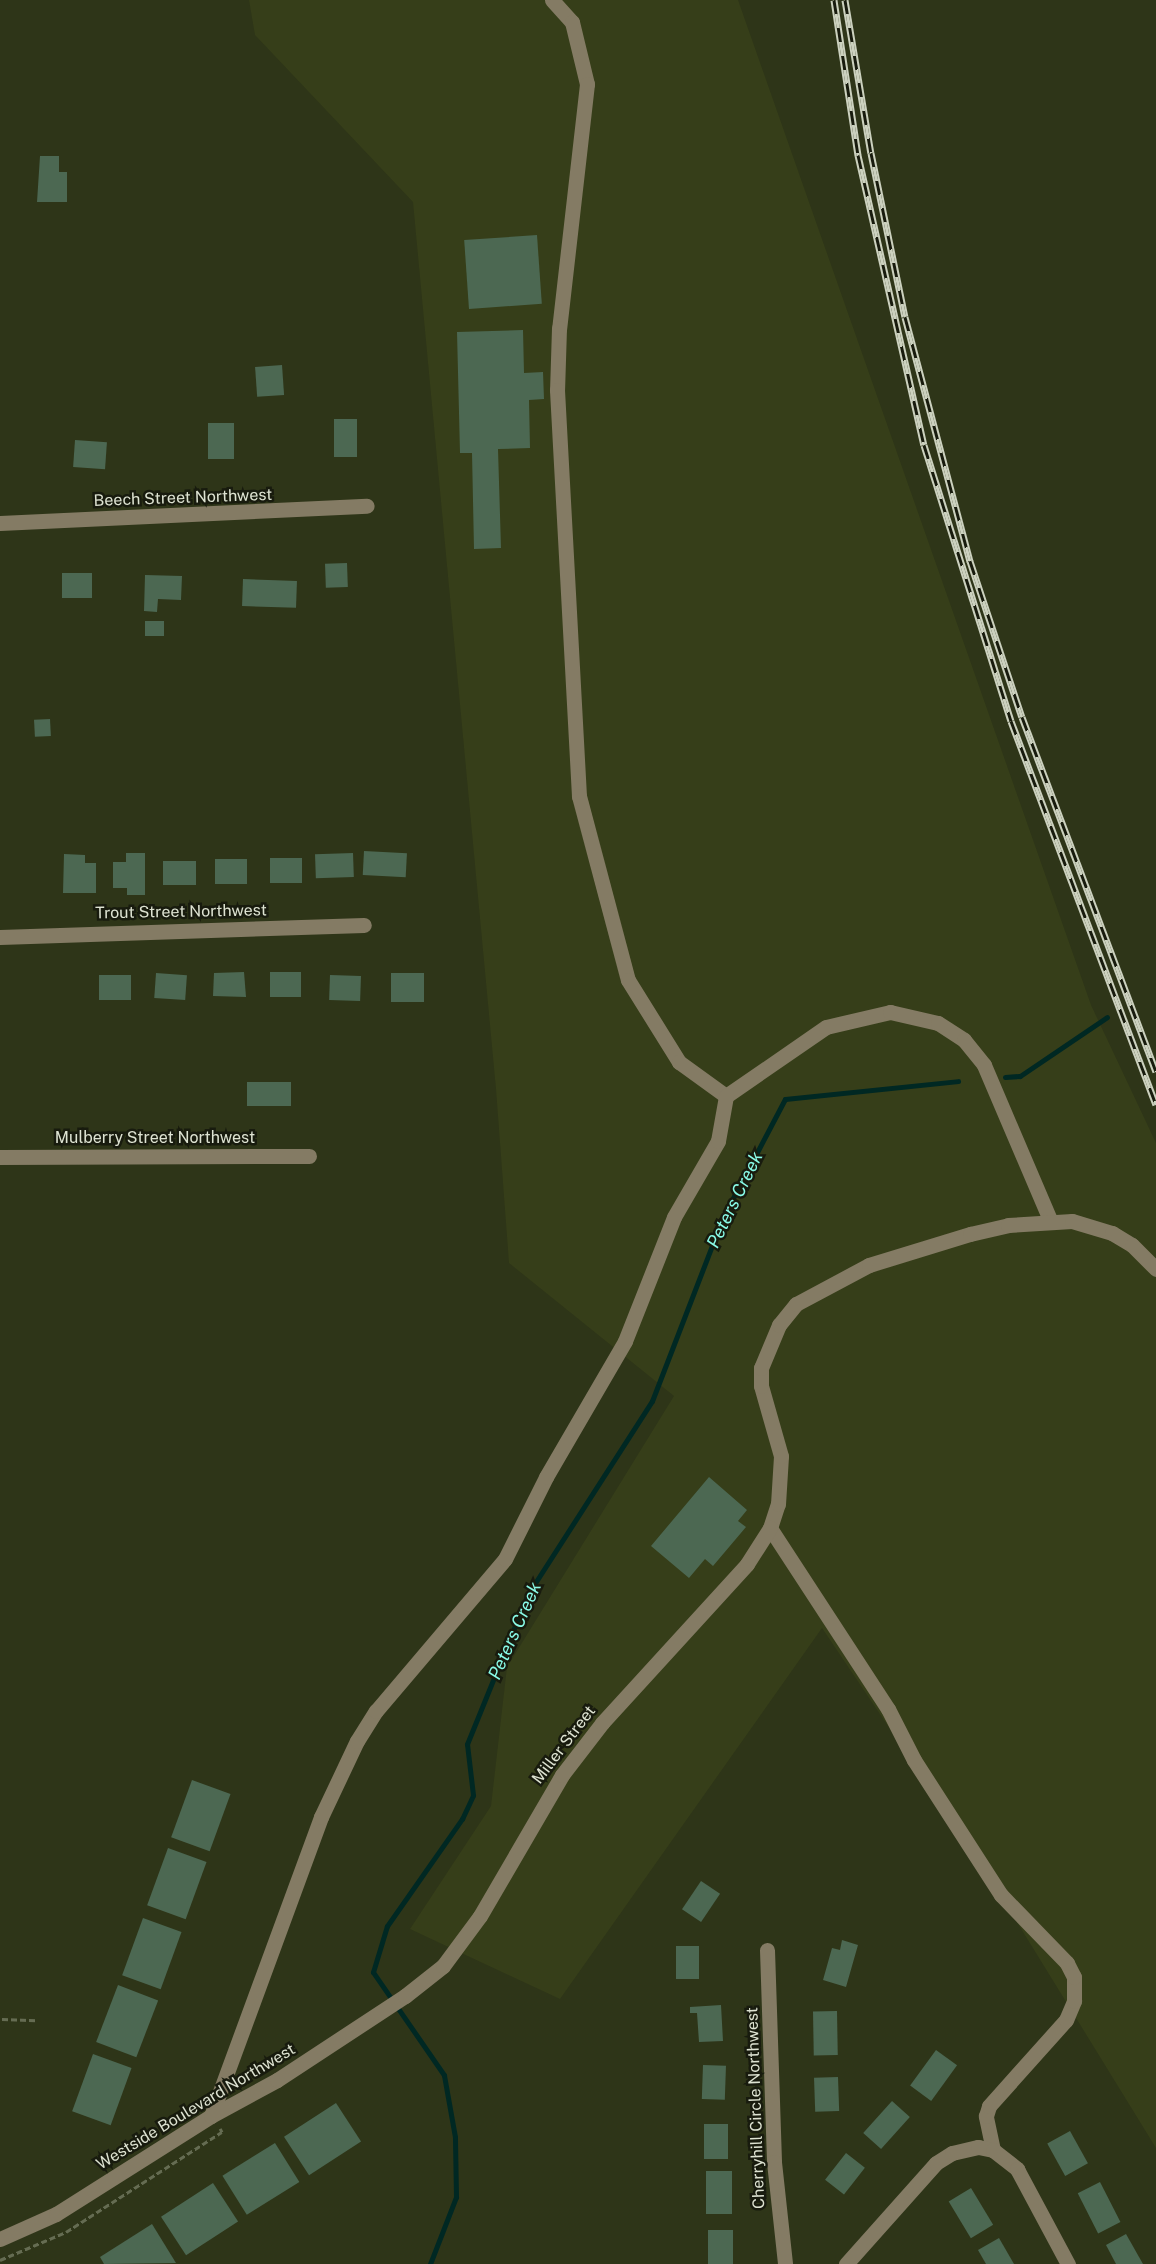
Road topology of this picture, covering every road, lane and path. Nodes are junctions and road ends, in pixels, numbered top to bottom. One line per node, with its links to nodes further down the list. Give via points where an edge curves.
1 (552, 0): 6 (street, via 572,22 587,84 559,328 557,390 579,796 628,980 679,1062)
2 (367, 506): 3 (street, Beech Street Northwest)
3 (0, 523)
4 (364, 925): 5 (street, Trout Street Northwest)
5 (0, 937)
6 (726, 1096): 9 (street, via 826,1027 890,1012 938,1023 975,1052 1009,1116); 16 (street, via 718,1141 674,1216 625,1341 546,1477 510,1551 482,1591 376,1711 357,1741 321,1817)
7 (309, 1156): 8 (street, Mulberry Street Northwest)
8 (0, 1157)
9 (1050, 1220): 10 (street, Miller Street, via 1072,1221 1112,1233 1132,1245); 11 (street, Miller Street, via 980,1232 869,1265 796,1304 779,1325 761,1368 765,1408 781,1456 778,1504)
10 (1156, 1269)
11 (770, 1528): 13 (street, Miller Street, via 747,1564 589,1741 547,1797 460,1945 443,1966); 17 (street, via 888,1709 914,1760 1001,1895 1067,1964 1074,1977 1074,2001 1066,2020 989,2106 986,2116)
12 (767, 1950): 20 (street, Cherryhill Circle Northwest, via 774,2162)
13 (405, 1996): 16 (street, Westside Boulevard Northwest, via 277,2080)
14 (2, 2019): 15 (path)
15 (36, 2020)
16 (211, 2116): 18 (street, Westside Boulevard Northwest, via 56,2214); 19 (path, via 222,2132 66,2232)
17 (993, 2150): 21 (street, via 965,2149 936,2163); 22 (street, via 1017,2169)
18 (0, 2239)
19 (0, 2260)
20 (785, 2264)
21 (846, 2264)
22 (1068, 2264)

